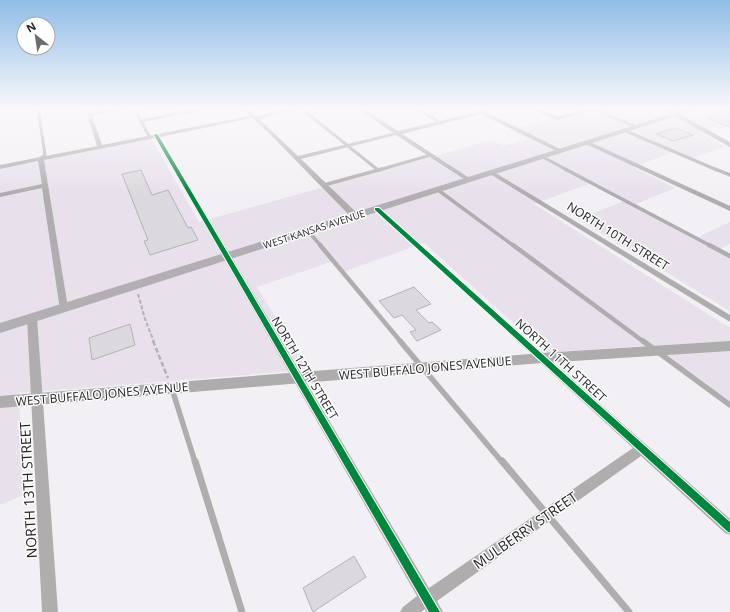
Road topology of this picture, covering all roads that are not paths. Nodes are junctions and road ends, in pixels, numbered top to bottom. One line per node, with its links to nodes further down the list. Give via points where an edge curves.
1 (153, 136): 36 (street, NORTH 12TH STREET)
2 (42, 137): 20 (lane, via 45,155)
3 (97, 137): 15 (street)
4 (150, 137): 15 (street)
5 (274, 137): 21 (street)
6 (337, 137): 16 (lane)
7 (384, 137): 16 (street)
8 (403, 137): 18 (street)
9 (531, 137): 17 (street)
10 (608, 137): 13 (main road, WEST KANSAS AVENUE)
11 (639, 137): 25 (lane)
12 (715, 137): 14 (main road)
13 (588, 143): 17 (main road, WEST KANSAS AVENUE); 32 (street)
14 (730, 145)
15 (100, 146): 20 (street)
16 (348, 146): 21 (street); 23 (lane)
17 (560, 151): 19 (main road, WEST KANSAS AVENUE)
18 (431, 155): 23 (lane); 26 (street)
19 (543, 157): 24 (main road, WEST KANSAS AVENUE); 35 (lane)
20 (41, 158): 22 (street); 27 (street)
21 (297, 158): 28 (street)
22 (0, 167)
23 (378, 170): 28 (lane)
24 (492, 173): 26 (main road, WEST KANSAS AVENUE); 39 (street, NORTH 10TH STREET)
25 (730, 175)
26 (469, 180): 29 (main road, WEST KANSAS AVENUE)
27 (45, 185): 30 (street); 37 (street)
28 (324, 185): 33 (street)
29 (438, 190): 31 (main road, WEST KANSAS AVENUE); 42 (lane)
30 (0, 195)
31 (377, 209): 33 (main road, WEST KANSAS AVENUE); 43 (street, NORTH 11TH STREET)
32 (730, 210)
33 (355, 216): 34 (main road, WEST KANSAS AVENUE)
34 (308, 231): 36 (main road, WEST KANSAS AVENUE); 44 (lane)
35 (730, 256)
36 (226, 257): 37 (main road, WEST KANSAS AVENUE); 45 (street, NORTH 12TH STREET)
37 (63, 308): 38 (main road, WEST KANSAS AVENUE)
38 (32, 318): 40 (main road, WEST KANSAS AVENUE); 47 (street, NORTH 13TH STREET)
39 (730, 319)
40 (0, 328)
41 (730, 346): 42 (main road, WEST BUFFALO JONES AVENUE)
42 (656, 352): 43 (main road, WEST BUFFALO JONES AVENUE); 49 (lane)
43 (542, 358): 44 (main road, WEST BUFFALO JONES AVENUE); 50 (street, NORTH 11TH STREET)
44 (424, 369): 45 (main road, WEST BUFFALO JONES AVENUE); 51 (lane)
45 (298, 379): 46 (main road, WEST BUFFALO JONES AVENUE); 53 (street, NORTH 12TH STREET)
46 (172, 389): 47 (main road, WEST BUFFALO JONES AVENUE); 55 (lane)
47 (38, 399): 48 (main road, WEST BUFFALO JONES AVENUE); 54 (street, NORTH 13TH STREET)
48 (0, 402)
49 (730, 406)
50 (642, 448): 51 (street, MULBERRY STREET); 52 (street, NORTH 11TH STREET)
51 (547, 514): 53 (street, MULBERRY STREET); 58 (lane)
52 (730, 528)
53 (427, 598): 56 (street, MULBERRY STREET); 57 (street, NORTH 12TH STREET)
54 (50, 612)
55 (242, 612)
56 (408, 612)
57 (435, 612)
58 (629, 612)

